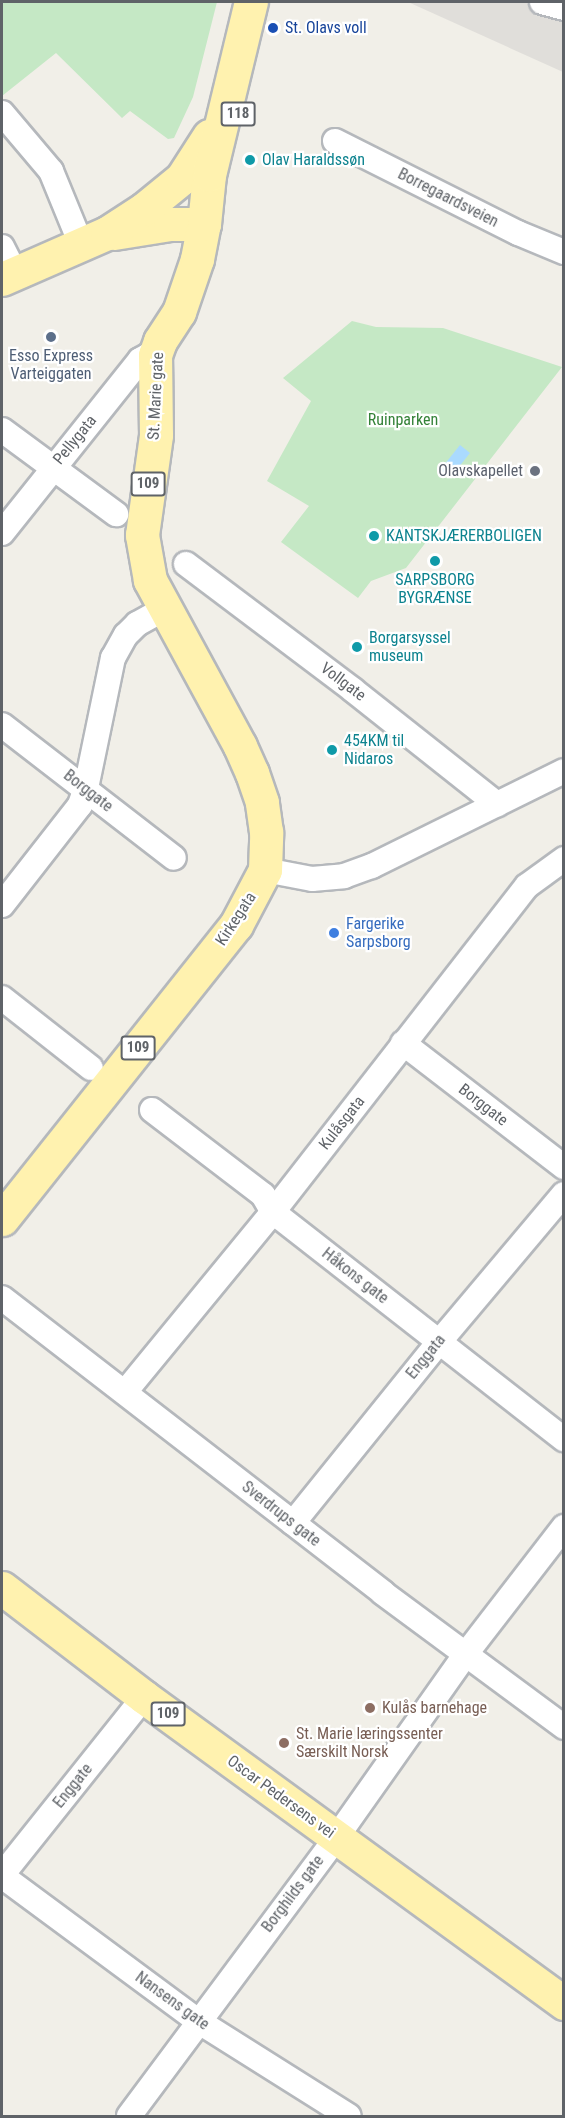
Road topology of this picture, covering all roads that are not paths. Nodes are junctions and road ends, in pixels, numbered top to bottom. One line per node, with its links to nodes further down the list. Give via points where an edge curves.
1 (251, 2): 5 (main road, St. Marie gate / 118)
2 (260, 2): 8 (main road, St. Marie gate / 118, via 224,177)
3 (542, 2): 4 (street)
4 (564, 8)
5 (231, 92): 8 (main road, St. Marie gate / 118, via 209,176); 9 (main road, 118, via 202,150 182,178)
6 (2, 113): 9 (street, via 51,171)
7 (335, 141): 10 (street, Borregaardsveien)
8 (204, 224): 9 (main road, 118, via 170,224); 12 (main road, St. Marie gate / 109, via 188,288)
9 (94, 239): 11 (main road, 118)
10 (564, 252)
11 (6, 266)
12 (155, 355): 14 (street, Pellygata, via 140,360); 18 (main road, St. Marie gate / 109, via 156,435 142,535 150,580)
13 (2, 430): 14 (street)
14 (52, 468): 15 (street); 16 (street, Pellygata)
15 (116, 514)
16 (2, 533)
17 (186, 564): 22 (street, Vollgate)
18 (164, 609): 21 (street, via 136,624 113,658); 25 (main road, St. Marie gate / 109, via 252,773 262,802)
19 (2, 725): 21 (street, Borggate)
20 (564, 771): 22 (street)
21 (86, 789): 23 (street, Borggate); 26 (street, via 80,804)
22 (497, 804): 25 (street, via 344,876 312,879)
23 (174, 858)
24 (563, 861): 28 (street, Kulåsgata, via 528,886)
25 (265, 870): 34 (main road, Kirkegata / 109, via 236,925)
26 (2, 905)
27 (2, 998): 29 (street)
28 (403, 1043): 31 (street, Borggate); 33 (street, Kulåsgata)
29 (91, 1068)
30 (152, 1110): 33 (street, Håkons gate, via 263,1195)
31 (564, 1167)
32 (564, 1194): 36 (street, Enggata)
33 (273, 1212): 36 (street, Håkons gate); 37 (street, Kulåsgata)
34 (2, 1219)
35 (2, 1298): 37 (street, Sverdrups gate)
36 (440, 1341): 38 (street, Håkons gate); 39 (street, Enggata)
37 (125, 1392): 39 (street, Sverdrups gate)
38 (564, 1439)
39 (293, 1523): 42 (street, Sverdrups gate)
40 (564, 1527): 42 (street, Borghilds gate)
41 (2, 1588): 43 (main road, Oscar Pedersens vei / 109)
42 (465, 1655): 44 (street, Sverdrups gate); 45 (street, Borghilds gate)
43 (144, 1697): 45 (main road, Oscar Pedersens vei / 109); 46 (street, Enggate)
44 (564, 1727)
45 (336, 1838): 47 (main road, Oscar Pedersens vei / 109); 48 (street, Borghilds gate)
46 (2, 1876): 48 (street, Nansens gate)
47 (564, 2003)
48 (198, 2021): 49 (street, Borghilds gate); 50 (street, Nansens gate)
49 (129, 2116)
50 (349, 2116)

